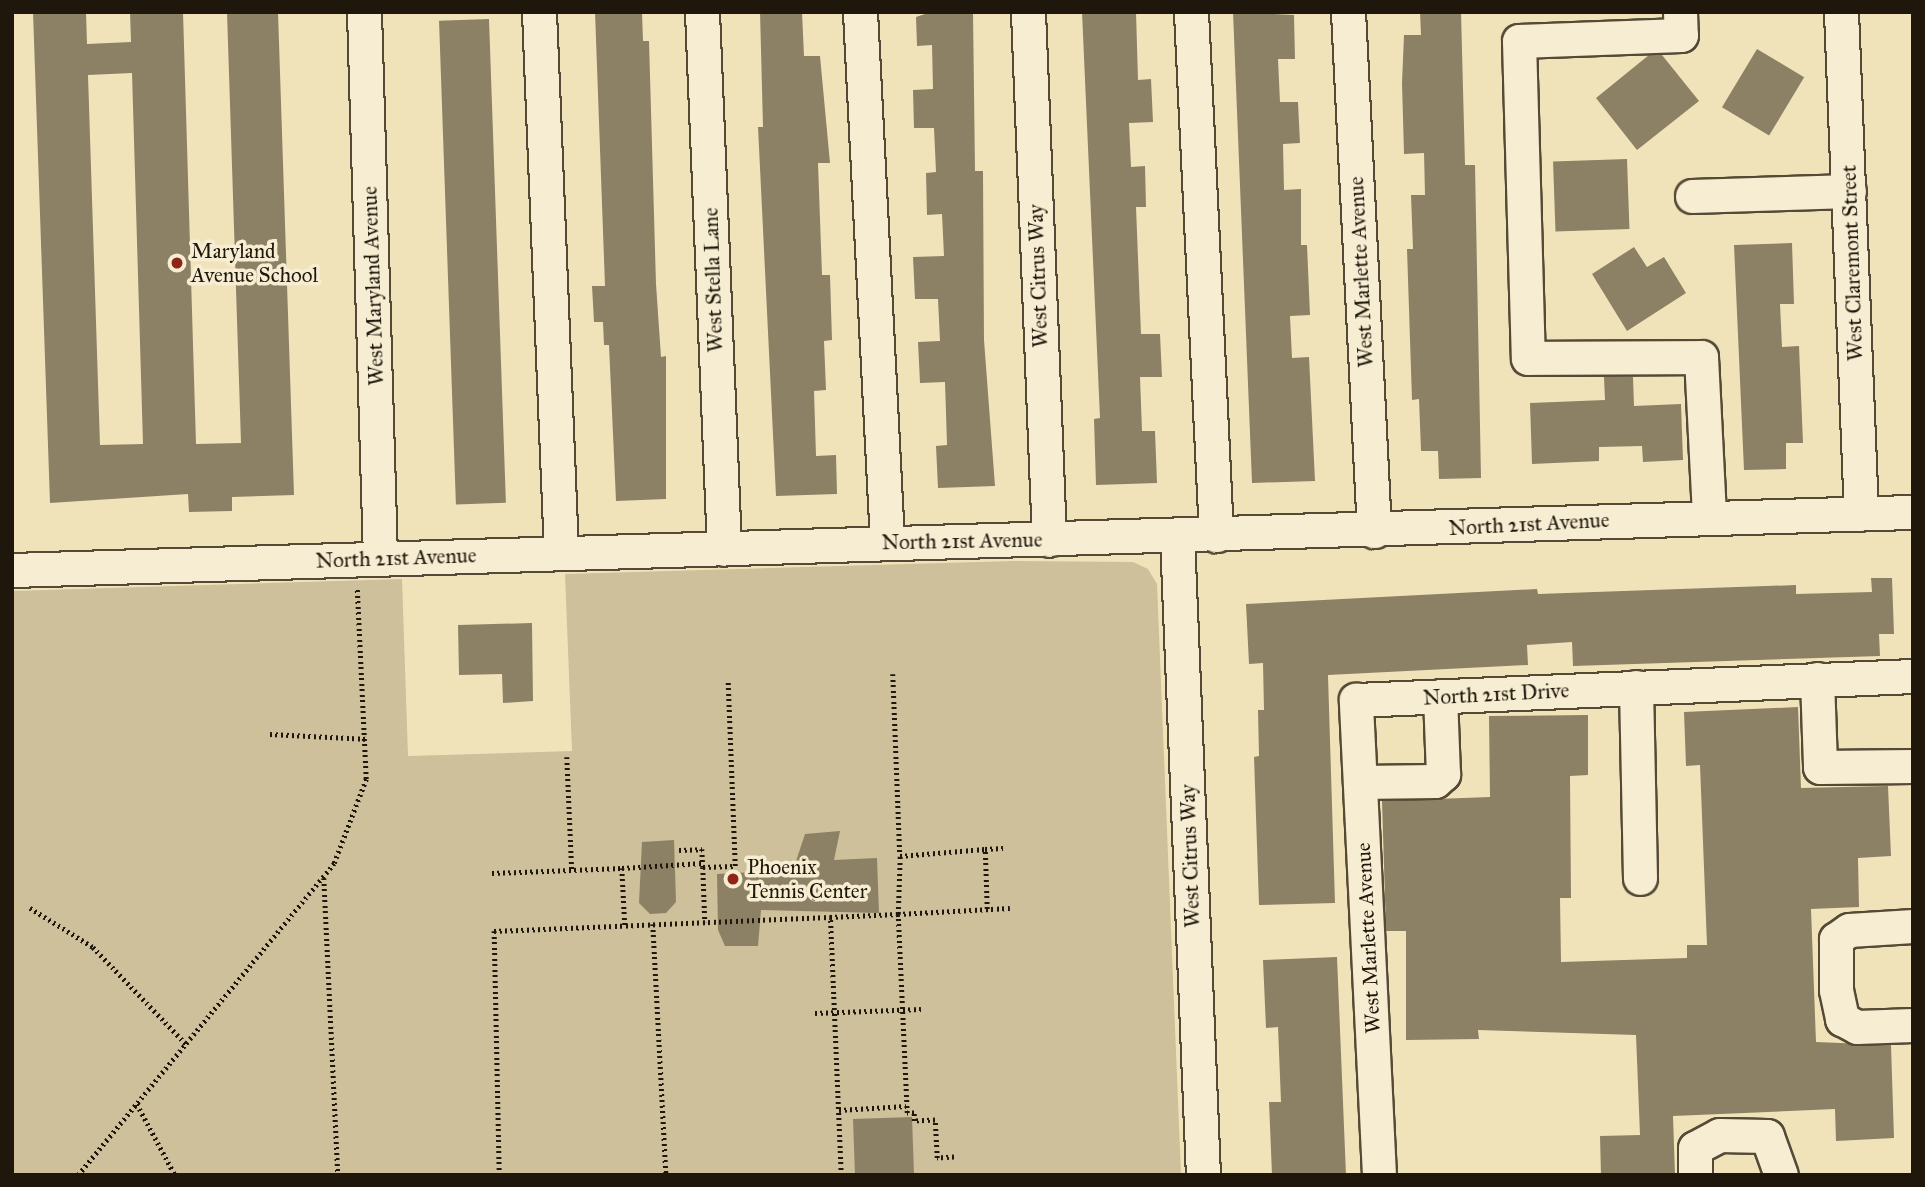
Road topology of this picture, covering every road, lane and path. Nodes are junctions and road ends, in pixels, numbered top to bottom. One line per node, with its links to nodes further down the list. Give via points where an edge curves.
1 (364, 12): 22 (street, West Maryland Avenue)
2 (539, 12): 21 (street)
3 (702, 12): 20 (street, West Stella Lane)
4 (860, 12): 19 (street)
5 (1028, 12): 18 (street, West Citrus Way)
6 (1191, 12): 16 (street)
7 (1348, 12): 15 (street, West Marlette Avenue)
8 (1680, 12): 14 (street, via 1681,34 1519,41 1528,358 1701,357)
9 (1841, 12): 10 (street, West Claremont Street)
10 (1849, 191): 11 (street); 13 (street, West Claremont Street)
11 (1692, 196)
12 (1913, 512): 13 (street, North 21st Avenue)
13 (1861, 514): 14 (street, North 21st Avenue)
14 (1709, 517): 15 (street, North 21st Avenue)
15 (1374, 531): 16 (street, North 21st Avenue)
16 (1216, 535): 17 (street, North 21st Avenue)
17 (1177, 537): 18 (street, North 21st Avenue); 72 (street, West Citrus Way)
18 (1049, 540): 19 (street, North 21st Avenue)
19 (887, 541): 20 (street, North 21st Avenue)
20 (724, 549): 21 (street, North 21st Avenue)
21 (561, 552): 22 (street, North 21st Avenue)
22 (380, 559): 23 (street, North 21st Avenue)
23 (12, 570)
24 (357, 583): 33 (path)
25 (893, 674): 40 (path)
26 (1913, 676): 27 (street, North 21st Drive)
27 (1817, 679): 29 (street, North 21st Drive); 35 (street, via 1821,767)
28 (728, 682): 41 (path, via 735,866)
29 (1636, 687): 30 (street, North 21st Drive); 46 (street)
30 (1440, 696): 31 (street, North 21st Drive); 36 (street, via 1443,774 1435,781)
31 (1356, 701): 36 (street, West Marlette Avenue)
32 (270, 734): 33 (path)
33 (369, 739): 45 (path, via 366,779)
34 (567, 757): 43 (path)
35 (1913, 766)
36 (1360, 782): 73 (street, West Marlette Avenue)
37 (1003, 848): 38 (path)
38 (985, 849): 40 (path); 49 (path)
39 (679, 850): 41 (path, via 702,849)
40 (900, 856): 50 (path)
41 (703, 865): 42 (path); 52 (path)
42 (622, 868): 43 (path); 54 (path)
43 (572, 870): 44 (path)
44 (492, 873)
45 (324, 877): 61 (path); 68 (path)
46 (1640, 878)
47 (30, 908): 61 (path, via 93,947)
48 (1010, 908): 49 (path)
49 (987, 909): 50 (path)
50 (898, 914): 51 (path); 56 (path)
51 (830, 917): 52 (path); 58 (path)
52 (705, 922): 53 (path)
53 (653, 924): 54 (path); 70 (path)
54 (625, 925): 69 (path, via 494,931)
55 (1913, 926): 60 (street, via 1849,930 1836,939 1836,990 1842,1019 1857,1027)
56 (902, 1009): 57 (path); 58 (path); 63 (path)
57 (921, 1009)
58 (834, 1012): 59 (path); 64 (path)
59 (815, 1013)
60 (1913, 1025)
61 (187, 1045): 62 (path)
62 (137, 1104): 66 (path); 67 (path)
63 (906, 1106): 64 (path); 65 (path, via 914,1121 935,1120 937,1158)
64 (839, 1110): 71 (path)
65 (954, 1157)
66 (78, 1175)
67 (175, 1175)
68 (338, 1175)
69 (499, 1175)
70 (666, 1175)
71 (841, 1175)
72 (1203, 1175)
73 (1379, 1175)
74 (1695, 1175): 75 (street, via 1695,1148 1719,1135 1767,1136)
75 (1782, 1175)

